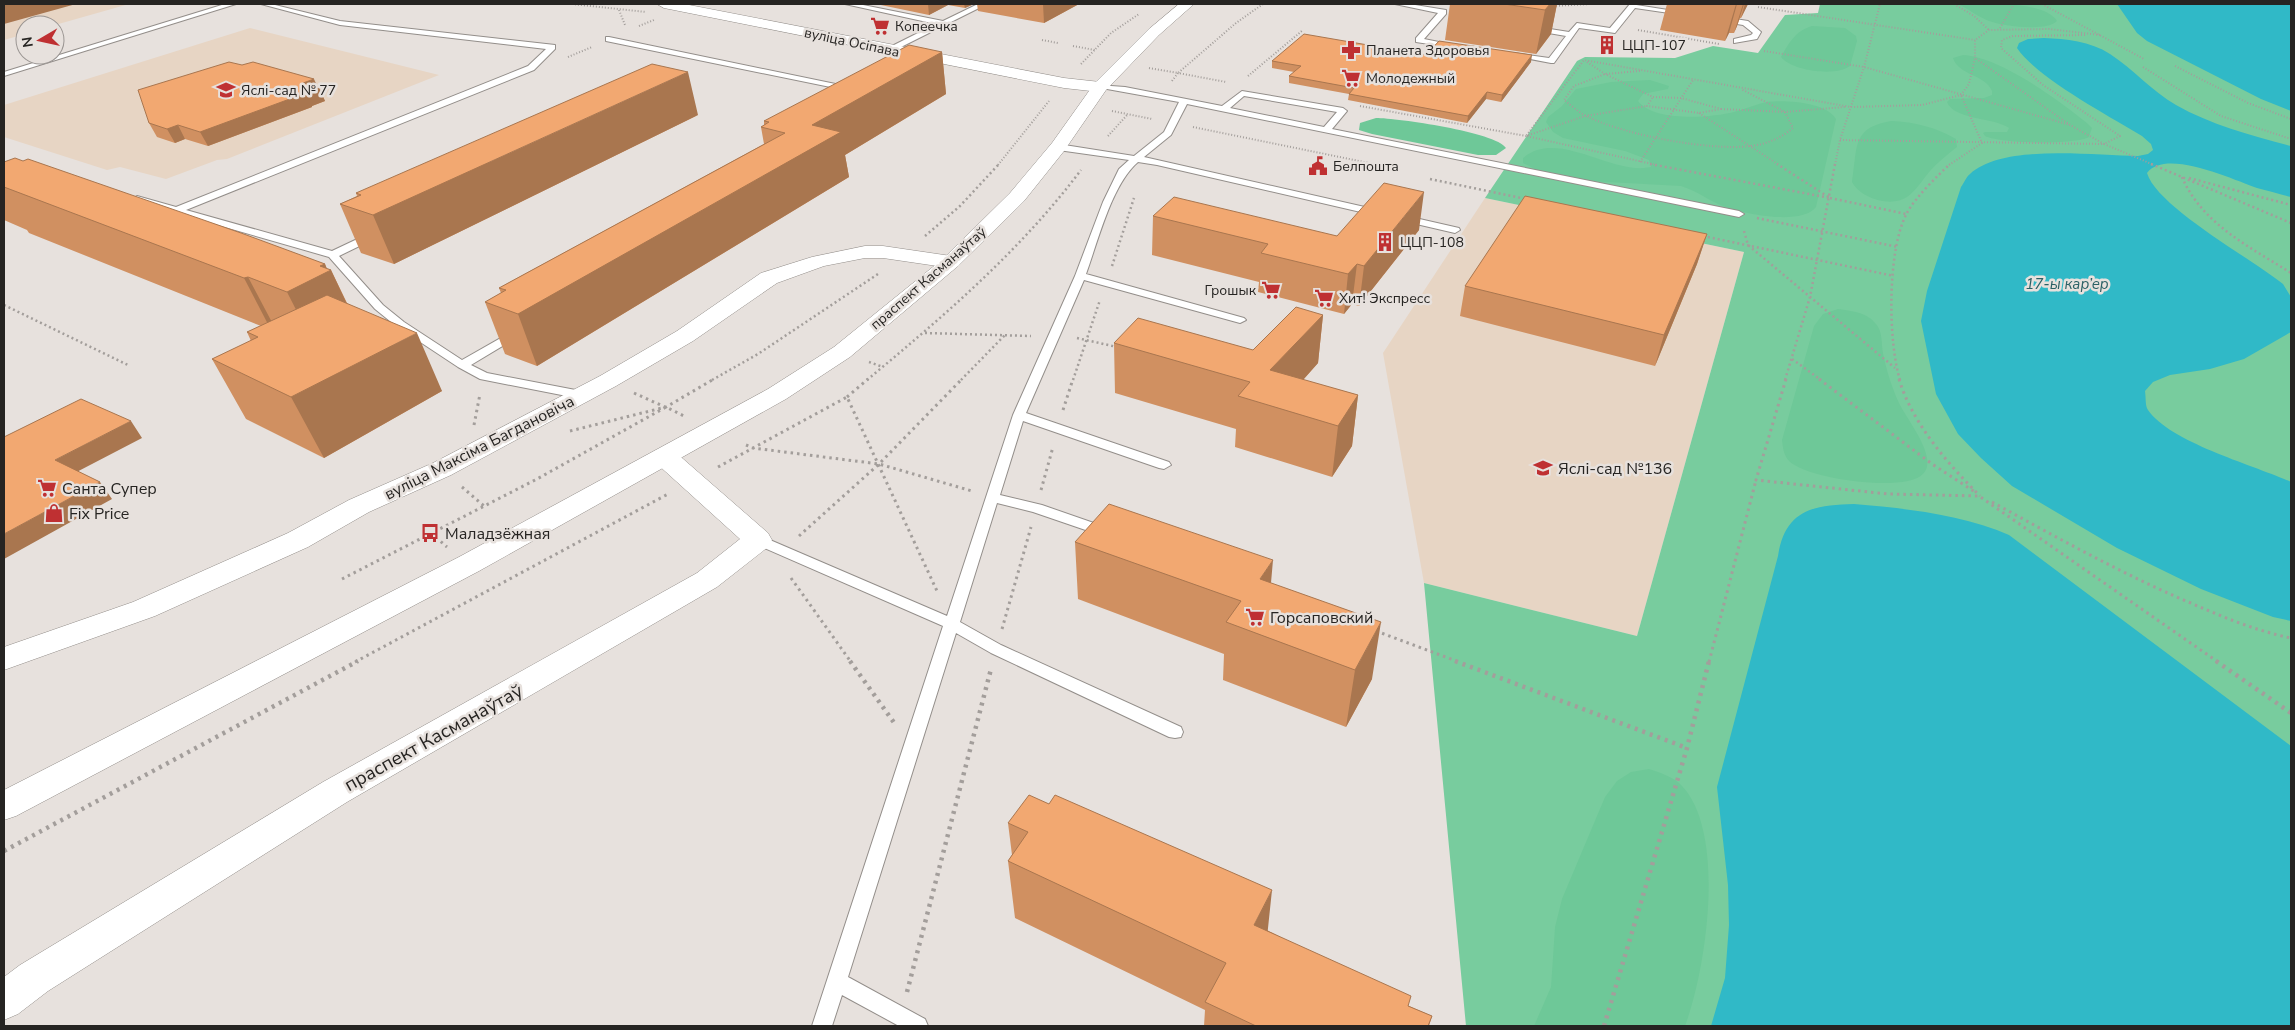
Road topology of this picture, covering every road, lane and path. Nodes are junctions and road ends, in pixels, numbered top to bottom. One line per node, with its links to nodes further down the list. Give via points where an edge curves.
1 (232, 4): 57 (lane)
2 (264, 4): 107 (lane, via 340,23 552,47 531,68)
3 (664, 4): 41 (street, вуліца Осіпава)
4 (849, 4): 23 (lane)
5 (982, 4): 23 (lane)
6 (1187, 4): 62 (street, праспект Касманаўтаў, via 1154,32)
7 (1263, 4): 56 (path)
8 (1398, 4): 15 (lane)
9 (1590, 4): 14 (path)
10 (1880, 4): 24 (path)
11 (1954, 4): 29 (path)
12 (2014, 4): 27 (path)
13 (2042, 4): 32 (path)
14 (1547, 5)
15 (1437, 7): 18 (lane)
16 (1757, 7): 24 (path)
17 (619, 10): 30 (path)
18 (1443, 12): 20 (lane); 40 (lane, via 1419,40)
19 (1140, 14): 42 (path, via 1111,33)
20 (1453, 14)
21 (1689, 14): 31 (lane, via 1633,6 1612,31 1577,25)
22 (1717, 18): 36 (lane, via 1745,23 1757,32 1750,39)
23 (945, 24): 41 (lane)
24 (1874, 25): 35 (path); 52 (path)
25 (1521, 26): 31 (lane)
26 (1629, 29): 38 (path)
27 (2000, 29): 29 (path); 32 (path)
28 (1303, 30): 59 (path)
29 (1989, 30): 35 (path)
30 (628, 31)
31 (1570, 34): 44 (lane, via 1551,61)
32 (2100, 35): 47 (path); 93 (path, via 2013,36 2002,40 2001,48 2025,72 2062,100 2120,136)
33 (609, 39): 64 (lane)
34 (1042, 40): 37 (path)
35 (1975, 40): 45 (path)
36 (1737, 41)
37 (1058, 43)
38 (1727, 45)
39 (1073, 46): 42 (path)
40 (1466, 47)
41 (891, 50): 46 (street, вуліца Осіпава)
42 (1095, 50): 49 (path)
43 (1756, 50): 52 (path)
44 (1504, 54)
45 (1975, 58): 65 (path, via 1969,84); 84 (path)
46 (940, 59): 54 (lane); 62 (street, вуліца Осіпава, via 1064,84)
47 (2144, 59)
48 (1584, 60): 55 (path); 58 (path); 87 (path)
49 (1080, 65)
50 (2175, 66): 83 (path, via 2248,103)
51 (1141, 67): 56 (path)
52 (1864, 67): 65 (path); 72 (path)
53 (2143, 67): 89 (path, via 2221,116)
54 (924, 68)
55 (1646, 71): 58 (path); 60 (path)
56 (1178, 73): 61 (path); 66 (path)
57 (4, 74)
58 (1605, 74): 67 (path); 81 (path, via 1574,86 1564,100)
59 (1246, 78)
60 (1693, 80): 63 (path); 68 (path)
61 (1230, 83)
62 (1100, 87): 66 (lane); 95 (street, праспект Касманаўтаў)
63 (1736, 87): 72 (path); 77 (path)
64 (862, 91)
65 (1961, 95): 72 (path, via 1922,105); 84 (path); 92 (path)
66 (1162, 97): 69 (lane); 80 (path)
67 (1654, 97): 68 (path); 71 (path)
68 (1681, 98): 74 (path); 76 (path)
69 (1184, 101): 73 (lane); 96 (lane, via 1168,133)
70 (1353, 105): 87 (path)
71 (1647, 106): 76 (path); 81 (path)
72 (1851, 107): 77 (path); 90 (path)
73 (1224, 109): 86 (lane); 86 (lane, via 1242,93 1344,111)
74 (1721, 109): 77 (path); 78 (path)
75 (1112, 110): 79 (path)
76 (1672, 111): 78 (path); 88 (path)
77 (1785, 112): 94 (path, via 1793,128 1782,138)
78 (1699, 113): 94 (path)
79 (1128, 114): 80 (path); 91 (path)
80 (1140, 116): 82 (path)
81 (1585, 116): 87 (path); 88 (path, via 1626,130)
82 (1154, 119)
83 (2291, 119)
84 (2070, 125): 93 (path)
85 (1192, 127): 99 (path)
86 (1326, 130): 108 (lane)
87 (1526, 136): 98 (path)
88 (1657, 136): 94 (path, via 1704,145); 98 (path)
89 (2291, 139)
90 (1840, 140): 92 (path); 104 (path)
91 (1104, 141)
92 (1982, 143): 93 (path); 109 (path, via 1962,152 1940,172)
93 (2104, 144): 101 (path)
94 (1750, 146): 104 (path)
95 (1058, 147): 96 (lane); 119 (street, праспект Касманаўтаў, via 1017,197)
96 (1137, 160): 97 (lane); 121 (lane, via 1124,169)
97 (1157, 162): 112 (lane); 123 (path, via 1139,181)
98 (1640, 162): 104 (path)
99 (1369, 163)
100 (1084, 165): 128 (path, via 1057,205 1005,260)
101 (2181, 176): 106 (path); 110 (path); 120 (path, via 2197,208)
102 (1430, 179): 105 (path)
103 (122, 195): 107 (lane)
104 (1830, 198): 109 (path); 113 (path)
105 (1527, 199)
106 (2291, 205)
107 (179, 210): 117 (lane)
108 (1739, 214): 113 (path); 115 (path)
109 (1906, 214): 116 (path)
110 (2291, 222)
111 (386, 229): 117 (lane)
112 (1455, 230)
113 (1824, 232): 116 (path); 118 (path)
114 (1703, 236): 115 (path)
115 (1748, 245): 118 (path); 124 (path)
116 (1898, 247): 122 (path)
117 (333, 255): 134 (lane, via 396,326)
118 (1816, 259): 122 (path); 124 (path)
119 (951, 262): 137 (street, вуліца Максіма Багдановіча, via 865,252 819,260 792,269 769,278 685,336); 144 (street, праспект Касманаўтаў, via 842,352 777,394)
120 (2291, 273)
121 (1080, 276): 123 (lane); 130 (lane)
122 (1894, 276): 136 (path, via 1892,308)
123 (1107, 282): 126 (lane); 131 (path)
124 (1810, 297): 133 (path); 136 (path)
125 (4, 306): 135 (path)
126 (1240, 320)
127 (529, 326): 134 (lane)
128 (924, 333): 129 (path); 138 (path)
129 (1005, 335): 130 (path); 145 (path)
130 (1053, 337): 131 (path); 140 (lane)
131 (1086, 338): 132 (path); 141 (path)
132 (1123, 348)
133 (1792, 359): 147 (path); 149 (path)
134 (462, 364): 137 (lane, via 484,376)
135 (130, 366)
136 (1896, 368): 149 (path, via 1915,416)
137 (582, 395): 161 (street, вуліца Максіма Багдановіча, via 450,465 359,506 289,544 144,609)
138 (847, 397): 143 (path); 145 (path)
139 (685, 416): 156 (path, via 666,407 537,479)
140 (1019, 416): 141 (lane); 150 (lane)
141 (1058, 428): 146 (lane); 151 (path)
142 (746, 445): 143 (path)
143 (753, 448): 145 (path); 148 (path)
144 (665, 457): 148 (street); 166 (street, праспект Касманаўтаў, via 469,564)
145 (879, 464): 150 (path); 154 (path); 157 (path)
146 (1164, 465)
147 (1756, 480): 149 (path, via 1888,494); 165 (path)
148 (692, 481): 153 (street); 167 (path)
149 (1979, 496): 159 (path, via 2159,590 2275,636); 162 (path)
150 (994, 498): 151 (lane); 157 (lane)
151 (1037, 508): 152 (lane); 160 (path)
152 (1121, 538)
153 (758, 540): 157 (lane); 169 (street, праспект Касманаўтаў, via 706,580 335,792 34,978)
154 (794, 540)
155 (786, 571): 163 (path)
156 (342, 579)
157 (952, 624): 160 (lane); 168 (lane)
158 (1373, 630): 165 (path)
159 (2291, 638)
160 (996, 649): 164 (lane); 170 (path)
161 (4, 659)
162 (2291, 713)
163 (901, 732)
164 (1175, 732)
165 (1687, 748): 172 (path)
166 (4, 806)
167 (4, 851)
168 (836, 981): 170 (lane); 171 (lane)
169 (4, 1001)
170 (909, 1022)
171 (822, 1026)
172 (1604, 1026)

